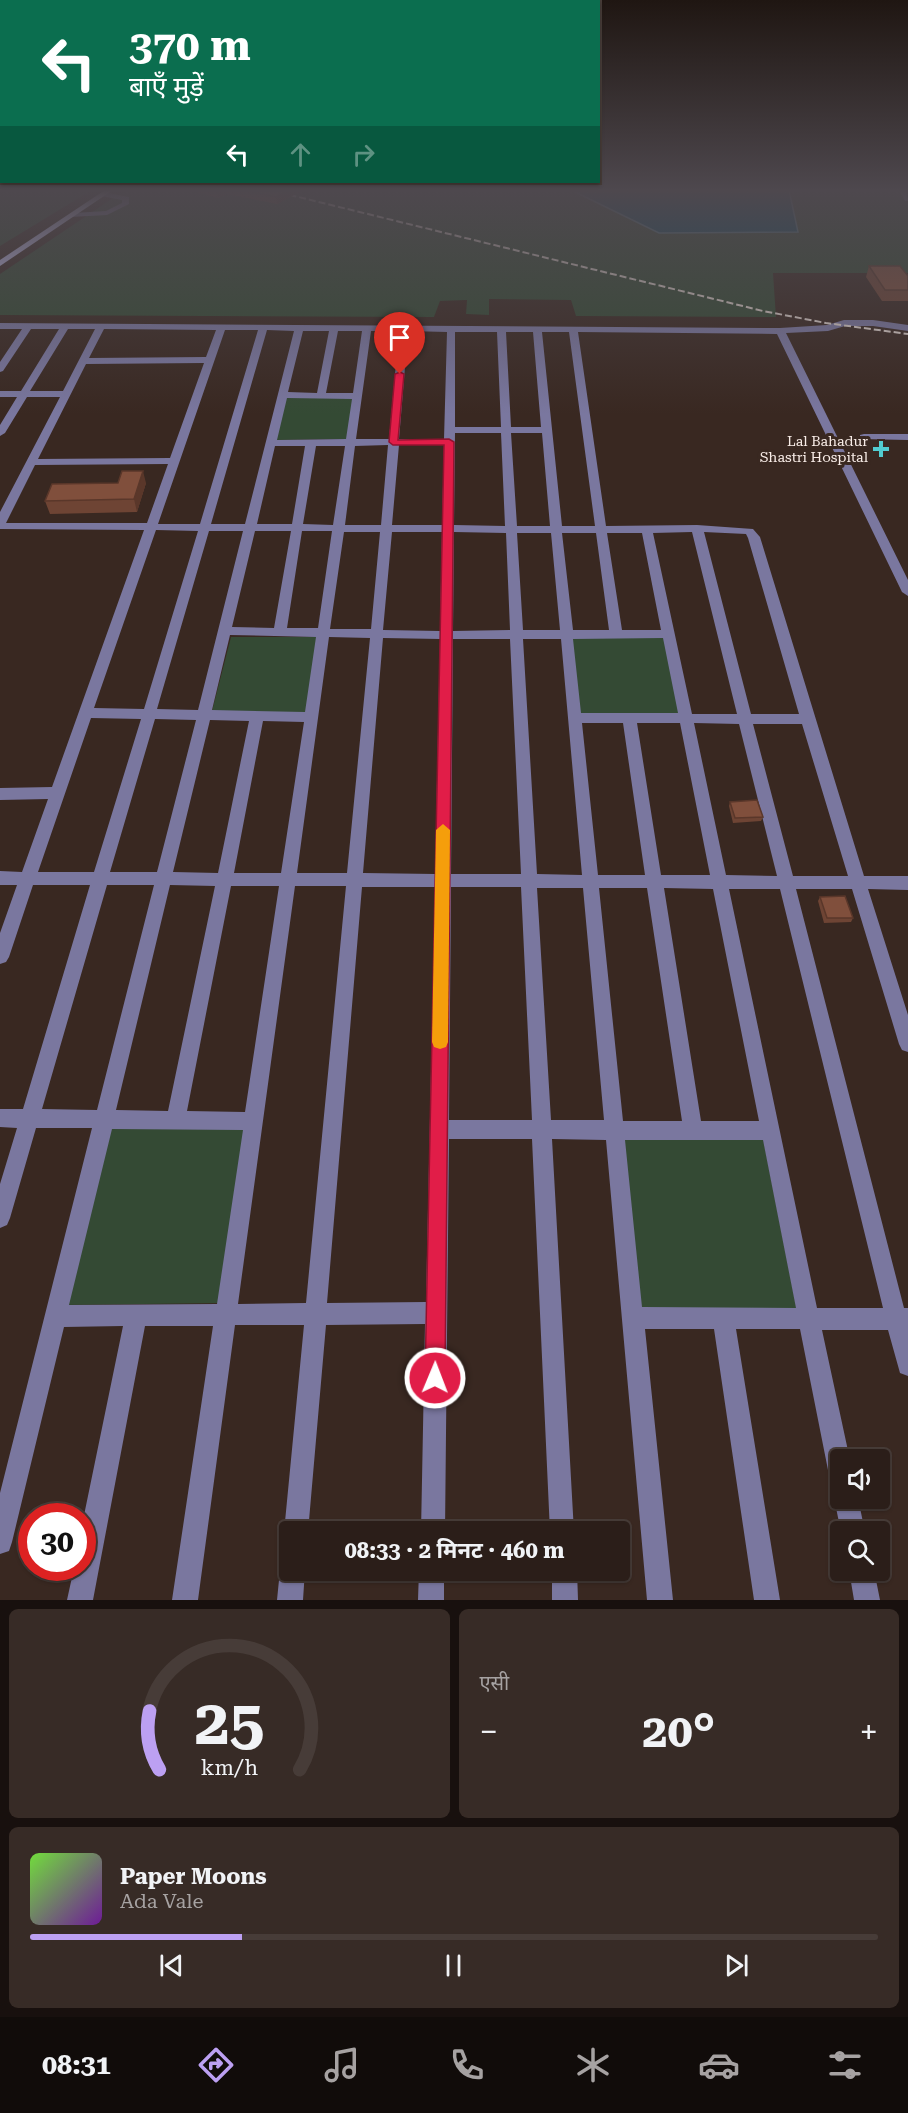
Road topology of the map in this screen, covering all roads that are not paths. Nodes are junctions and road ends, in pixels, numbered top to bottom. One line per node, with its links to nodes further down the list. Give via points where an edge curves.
1 (0, 326): 2 (street)
2 (28, 326): 3 (street); 19 (street)
3 (65, 326): 4 (street); 21 (street)
4 (101, 326): 6 (street); 18 (street)
5 (904, 328): 16 (street, via 849,333 828,328)
6 (221, 329): 7 (street); 17 (street)
7 (263, 329): 8 (street); 40 (street)
8 (299, 329): 9 (street); 23 (street)
9 (334, 329): 10 (street); 24 (street)
10 (367, 329): 11 (street); 25 (street)
11 (404, 329): 12 (street); 34 (street)
12 (451, 329): 13 (street); 29 (street)
13 (501, 329): 14 (street); 26 (street)
14 (537, 329): 15 (street); 27 (street)
15 (573, 329): 16 (street); 49 (street)
16 (780, 331): 51 (street)
17 (210, 360): 18 (street); 36 (street)
18 (83, 361): 22 (street)
19 (0, 369)
20 (0, 394): 21 (street)
21 (23, 394): 22 (street); 28 (street)
22 (66, 394): 37 (street)
23 (283, 395): 24 (street); 35 (street)
24 (321, 395): 25 (street)
25 (358, 396): 33 (street)
26 (507, 430): 27 (street); 29 (street); 47 (street)
27 (547, 430): 48 (street)
28 (0, 433)
29 (449, 436): 34 (street); 46 (street)
30 (864, 437): 31 (street)
31 (908, 437)
32 (311, 442): 33 (street); 35 (street); 42 (street)
33 (351, 442): 34 (street); 43 (street)
34 (393, 442): 45 (street)
35 (272, 443): 41 (street)
36 (175, 461): 37 (street); 39 (street)
37 (31, 462): 38 (street)
38 (0, 525): 39 (street)
39 (152, 527): 40 (street); 61 (street)
40 (204, 528): 41 (street); 62 (street)
41 (250, 528): 42 (street); 52 (street)
42 (297, 528): 43 (street); 53 (street)
43 (339, 528): 45 (street); 54 (street)
44 (697, 528): 50 (street); 69 (street); 70 (street, via 749,531 754,537)
45 (386, 529): 46 (street); 55 (street)
46 (448, 529): 47 (street); 58 (street)
47 (512, 530): 48 (street); 59 (street)
48 (557, 530): 49 (street); 60 (street)
49 (600, 530): 50 (street); 56 (street)
50 (647, 530): 57 (street)
51 (908, 592)
52 (225, 632): 53 (street); 63 (street)
53 (280, 632): 54 (street)
54 (324, 633): 55 (street); 65 (street)
55 (376, 634): 58 (street); 79 (street)
56 (616, 634): 57 (street); 60 (street)
57 (668, 634): 68 (street)
58 (446, 635): 59 (street); 80 (street)
59 (517, 635): 60 (street); 81 (street)
60 (567, 635): 66 (street)
61 (86, 713): 62 (street); 72 (street)
62 (149, 714): 63 (street); 75 (street)
63 (204, 715): 64 (street); 76 (street)
64 (257, 716): 65 (street); 77 (street)
65 (312, 717): 78 (street)
66 (575, 718): 67 (street); 82 (street)
67 (629, 718): 68 (street); 83 (street)
68 (686, 718): 69 (street); 84 (street)
69 (744, 718): 70 (street); 85 (street)
70 (807, 719): 86 (street)
71 (0, 794): 72 (street)
72 (58, 794): 74 (street)
73 (0, 878): 74 (street)
74 (28, 878): 75 (street); 88 (street)
75 (100, 878): 76 (street); 91 (street)
76 (164, 879): 77 (street); 92 (street)
77 (224, 879): 78 (street); 93 (street)
78 (288, 879): 79 (street); 94 (street)
79 (355, 880): 80 (street); 103 (street)
80 (442, 880): 81 (street); 95 (street)
81 (529, 881): 82 (street); 96 (street)
82 (591, 881): 83 (street); 97 (street)
83 (655, 881): 84 (street); 98 (street)
84 (719, 882): 85 (street); 99 (street)
85 (785, 882): 86 (street); 109 (street)
86 (857, 883): 87 (street); 89 (street)
87 (908, 883)
88 (0, 957)
89 (908, 1044)
90 (0, 1118): 91 (street)
91 (30, 1118): 92 (street); 100 (street)
92 (104, 1119): 93 (street); 105 (street)
93 (176, 1120): 94 (street)
94 (254, 1120): 102 (street)
95 (439, 1129): 96 (street); 101 (street)
96 (541, 1129): 97 (street); 114 (street)
97 (615, 1130): 98 (street); 106 (street)
98 (693, 1131): 99 (street)
99 (770, 1131): 107 (street)
100 (0, 1218)
101 (436, 1313): 103 (street); 113 (street)
102 (226, 1314): 103 (street); 104 (street); 121 (street)
103 (315, 1314): 112 (street)
104 (136, 1315): 105 (street); 120 (street)
105 (56, 1316): 115 (street)
106 (633, 1318): 108 (street); 125 (street)
107 (809, 1318): 108 (street); 109 (street); 111 (street)
108 (723, 1319): 126 (street)
109 (902, 1319): 110 (street)
110 (908, 1365)
111 (836, 1449)
112 (297, 1521)
113 (432, 1521)
114 (561, 1521)
115 (0, 1542)
116 (292, 1581): 122 (street)
117 (432, 1581): 123 (street)
118 (564, 1581): 124 (street)
119 (863, 1581): 127 (street)
120 (80, 1600)
121 (185, 1600)
122 (290, 1600)
123 (431, 1600)
124 (565, 1600)
125 (660, 1600)
126 (767, 1600)
127 (867, 1600)

